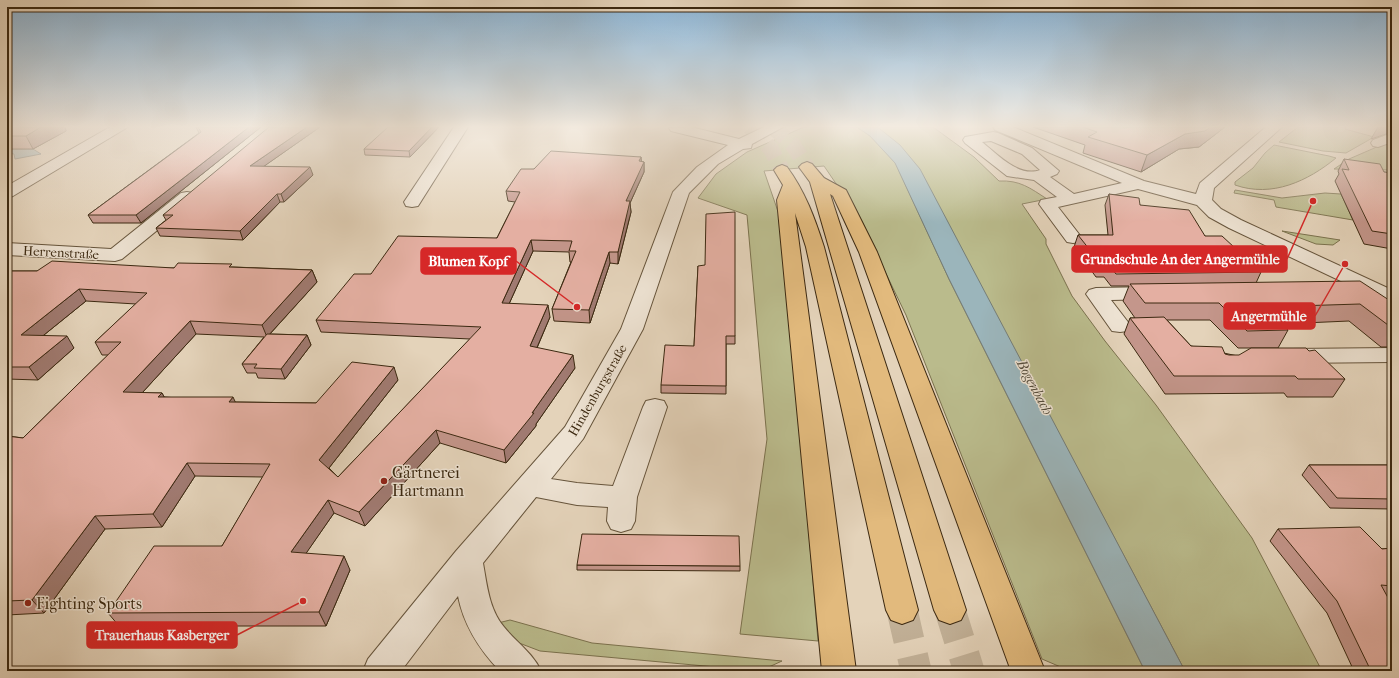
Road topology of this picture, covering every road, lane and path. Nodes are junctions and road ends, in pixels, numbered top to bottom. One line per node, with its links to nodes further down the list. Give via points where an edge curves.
1 (67, 159): 9 (street)
2 (441, 159): 12 (street)
3 (715, 159): 24 (street, Hindenburgstraße, via 696,173 681,192 632,329 574,434)
4 (1076, 159): 7 (street)
5 (1239, 159): 11 (street, via 1206,186)
6 (1038, 176): 10 (street)
7 (1138, 184): 10 (street); 11 (street)
8 (200, 186): 14 (street, Herrenstraße, via 115,255)
9 (7, 193)
10 (1071, 200): 13 (street, via 1047,204)
11 (1203, 201): 18 (street, via 1215,213 1234,224)
12 (412, 202)
13 (1073, 238)
14 (7, 249)
15 (1354, 291): 16 (street); 18 (street); 19 (street)
16 (1331, 292)
17 (1174, 293): 20 (street, via 1096,294)
18 (1388, 293)
19 (1392, 317)
20 (1120, 326)
21 (1392, 355): 22 (street)
22 (1273, 356)
23 (655, 407): 24 (street, via 622,509 577,494)
24 (530, 486): 25 (street, Hindenburgstraße)
25 (467, 560): 28 (street, Hindenburgstraße); 29 (street, via 472,588 488,633)
26 (902, 610): 30 (highway, via 815,247 806,216 787,177 785,200)
27 (950, 610): 31 (highway, via 813,174 840,193 868,252)
28 (380, 671)
29 (524, 671)
30 (839, 671)
31 (1028, 671)

